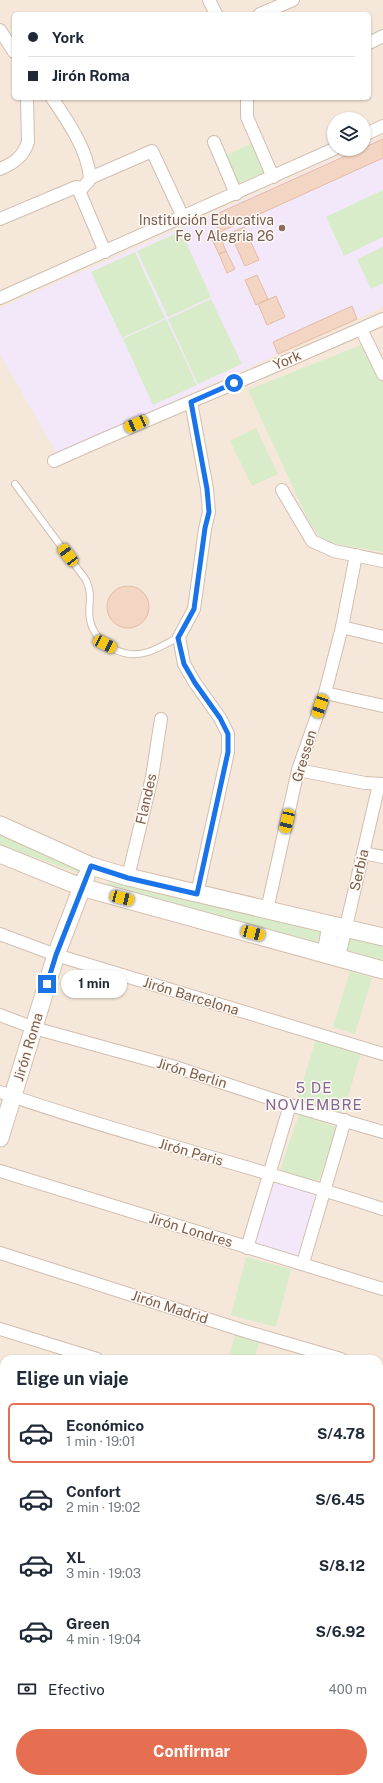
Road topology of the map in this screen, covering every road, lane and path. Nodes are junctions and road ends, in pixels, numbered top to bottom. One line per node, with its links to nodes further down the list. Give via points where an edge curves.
1 (209, 0): 3 (street)
2 (292, 0): 4 (street)
3 (215, 12)
4 (265, 12)
5 (0, 30): 8 (street)
6 (383, 36): 7 (street)
7 (371, 42)
8 (12, 49)
9 (27, 100): 16 (street, via 26,148 13,164)
10 (53, 100): 18 (street, via 75,135)
11 (248, 100): 17 (street, via 247,117)
12 (383, 126): 13 (street)
13 (371, 132)
14 (214, 142): 20 (street)
15 (327, 152): 17 (street)
16 (0, 169)
17 (273, 177): 20 (street)
18 (90, 178): 19 (street); 21 (street, via 152,151)
19 (82, 188): 22 (street, via 76,187); 23 (street, via 81,196)
20 (236, 194): 21 (street)
21 (183, 217): 23 (street)
22 (0, 219)
23 (105, 252): 24 (street)
24 (0, 298)
25 (383, 319): 26 (street, York)
26 (361, 329): 27 (street); 28 (street, York)
27 (383, 374)
28 (191, 402): 29 (street, York); 36 (street, via 209,512 194,609)
29 (54, 461)
30 (16, 484): 36 (lane, via 86,580 91,593 90,618 97,636 105,644 131,654 148,652)
31 (282, 490): 32 (street, via 312,541 334,551)
32 (356, 556): 33 (street); 34 (street, Gressen)
33 (383, 561)
34 (342, 628): 35 (street); 37 (street, Gressen)
35 (383, 637)
36 (178, 638): 49 (street, via 184,664 228,734 228,752)
37 (325, 693): 38 (street); 40 (street, Gressen)
38 (383, 706)
39 (161, 719): 47 (street, Flandes, via 152,777)
40 (298, 770): 41 (street); 50 (street, Gressen)
41 (381, 784): 43 (street, Serbia)
42 (0, 825): 46 (main road)
43 (364, 853): 45 (street); 51 (street, Serbia)
44 (0, 854): 48 (main road)
45 (383, 857)
46 (91, 866): 47 (main road); 48 (main road, Jirón Roma)
47 (128, 878): 49 (main road)
48 (81, 887): 54 (main road, Jirón Roma); 55 (main road)
49 (197, 894): 50 (main road)
50 (267, 910): 51 (main road)
51 (339, 927): 53 (main road); 55 (main road)
52 (0, 934): 54 (street, Jirón Barcelona)
53 (383, 937)
54 (56, 955): 58 (main road, Jirón Roma); 59 (street, Jirón Barcelona)
55 (332, 955): 56 (main road)
56 (383, 970)
57 (0, 1015): 58 (street, Jirón Berlin)
58 (34, 1028): 60 (main road, Jirón Roma); 61 (street, Jirón Berlin, via 172,1066)
59 (383, 1054)
60 (7, 1094): 64 (main road, Jirón Roma); 66 (street, Jirón Paris, via 68,1116)
61 (290, 1105): 62 (street, Jirón Berlin); 66 (street)
62 (345, 1120): 63 (street, Jirón Berlin); 67 (street)
63 (383, 1132)
64 (0, 1138)
65 (0, 1171): 69 (street, Jirón Londres)
66 (268, 1174): 67 (street, Jirón Paris); 69 (street)
67 (324, 1189): 68 (street, Jirón Paris); 71 (street)
68 (383, 1209)
69 (247, 1248): 71 (street, Jirón Londres)
70 (0, 1253): 75 (street, Jirón Madrid)
71 (303, 1263): 72 (street, Jirón Londres)
72 (383, 1289)
73 (0, 1329): 74 (street)
74 (84, 1355)
75 (328, 1355)

